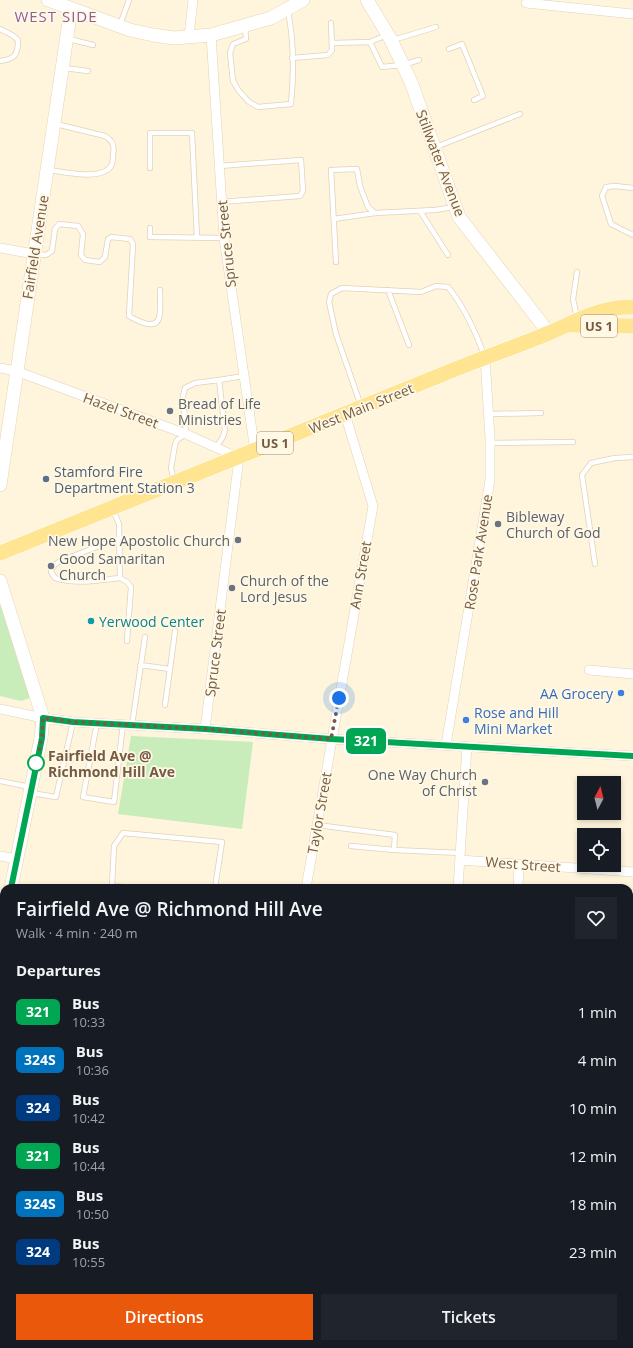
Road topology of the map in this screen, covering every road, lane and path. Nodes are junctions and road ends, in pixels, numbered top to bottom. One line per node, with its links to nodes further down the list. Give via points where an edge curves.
1 (48, 0): 8 (street)
2 (129, 0): 12 (lane)
3 (193, 0): 16 (street)
4 (303, 0): 7 (street)
5 (367, 0): 17 (street, Stillwater Avenue)
6 (526, 3): 9 (street)
7 (288, 8): 11 (street, via 270,18); 23 (lane, via 292,29)
8 (71, 9): 12 (street); 18 (street, Fairfield Avenue)
9 (633, 14)
10 (331, 23): 20 (lane)
11 (244, 25): 15 (street); 23 (lane, via 246,39 233,44 230,53 233,81 249,102 258,107 291,104)
12 (119, 26): 16 (street, via 174,38)
13 (436, 27): 17 (lane)
14 (0, 29): 25 (lane, via 18,40 18,47 16,55 10,60)
15 (211, 34): 16 (street); 33 (street, Spruce Street)
16 (189, 36)
17 (389, 37): 19 (lane); 26 (street, Stillwater Avenue)
18 (67, 39): 21 (lane); 27 (street, Fairfield Avenue)
19 (370, 42): 20 (lane); 26 (lane, via 382,67)
20 (332, 43): 23 (lane, via 332,50 328,55)
21 (93, 45)
22 (449, 48): 29 (lane, via 462,44 483,96)
23 (292, 58)
24 (419, 60): 26 (lane)
25 (0, 61)
26 (402, 65): 32 (street, Stillwater Avenue, via 411,82)
27 (63, 67): 28 (lane); 31 (street, Fairfield Avenue)
28 (88, 71)
29 (474, 100)
30 (520, 114): 32 (lane)
31 (54, 123): 35 (street, Fairfield Avenue); 35 (lane, via 105,136 111,140 114,148 111,166 102,173 94,175)
32 (435, 147): 38 (street, Stillwater Avenue)
33 (219, 166): 37 (street, Spruce Street); 37 (lane, via 301,160 303,191 300,196)
34 (150, 168): 44 (lane, via 150,133 192,133)
35 (47, 170): 47 (street, Fairfield Avenue)
36 (633, 188): 43 (lane, via 606,187 602,196 611,224)
37 (221, 202): 45 (street, Spruce Street)
38 (456, 206): 39 (lane); 56 (street, Stillwater Avenue, via 459,217)
39 (420, 211): 40 (lane); 48 (lane)
40 (375, 213): 41 (lane); 41 (lane, via 368,207 357,169 331,170)
41 (334, 219): 49 (lane)
42 (150, 228): 44 (lane, via 150,237)
43 (633, 235)
44 (197, 238): 45 (lane)
45 (224, 238): 61 (street, Spruce Street)
46 (0, 248): 47 (street)
47 (34, 254): 51 (lane, via 46,255 52,251 55,229 59,224 78,226 83,234 82,255 85,260 100,262 105,257 108,239 111,237 130,239 133,244 129,316 152,325 156,323 159,319); 60 (street, Fairfield Avenue)
48 (448, 255)
49 (336, 262)
50 (576, 272): 54 (lane)
51 (160, 290)
52 (388, 290): 57 (lane); 58 (lane, via 421,292 436,286 448,287 473,325); 63 (lane, via 342,288 331,294 329,302 336,334)
53 (633, 307): 54 (main road, West Main Street / US 1, via 611,308)
54 (572, 322): 55 (main road, West Main Street / US 1); 56 (main road, West Main Street / US 1)
55 (633, 326)
56 (549, 333): 58 (main road, West Main Street / US 1)
57 (409, 345)
58 (485, 357): 63 (main road, West Main Street / US 1); 66 (street, Rose Park Avenue)
59 (0, 368): 60 (street, Hazel Street)
60 (16, 371): 67 (street, Hazel Street); 75 (street, Fairfield Avenue)
61 (244, 376): 62 (lane); 71 (street, Spruce Street)
62 (219, 380): 67 (lane, via 195,383 185,388 183,396); 70 (lane, via 225,430)
63 (361, 408): 65 (main road, West Main Street / US 1)
64 (541, 413): 66 (lane)
65 (346, 414): 71 (main road, West Main Street / US 1); 96 (street, Ann Street, via 373,506)
66 (489, 414): 69 (street, Rose Park Avenue)
67 (186, 434): 70 (street, Hazel Street); 74 (lane, via 176,440 171,468)
68 (573, 442): 69 (lane)
69 (490, 443): 97 (street, Rose Park Avenue, via 490,480)
70 (216, 447): 73 (street, Hazel Street)
71 (255, 451): 73 (main road, West Main Street / US 1)
72 (633, 457): 79 (lane, via 591,463 582,475)
73 (239, 458): 74 (main road, West Main Street / US 1); 95 (street, Spruce Street)
74 (175, 484): 76 (main road, West Main Street / US 1)
75 (0, 485)
76 (113, 508): 77 (lane, via 119,524); 78 (main road, West Main Street / US 1)
77 (120, 538): 80 (lane); 80 (lane, via 60,561 53,566 51,572 55,578 68,581)
78 (0, 553)
79 (595, 564)
80 (120, 578): 84 (lane, via 131,587)
81 (0, 581): 91 (street)
82 (175, 631): 86 (lane)
83 (145, 637): 85 (lane)
84 (128, 642)
85 (140, 665): 86 (lane); 94 (lane)
86 (170, 669): 89 (lane)
87 (589, 670): 88 (street)
88 (633, 674)
89 (166, 705)
90 (0, 708): 91 (street)
91 (43, 718): 92 (street); 101 (street, via 42,738)
92 (73, 722): 93 (street); 101 (lane, via 56,797)
93 (97, 723): 94 (street); 94 (lane, via 83,797 114,802)
94 (127, 724): 95 (street)
95 (205, 729): 96 (street)
96 (331, 739): 97 (street); 102 (street, Taylor Street)
97 (446, 745): 98 (street)
98 (467, 746): 99 (street); 106 (street)
99 (633, 756)
100 (0, 781): 101 (lane)
101 (31, 790): 107 (street)
102 (317, 825): 104 (lane, via 395,835); 113 (street, Taylor Street)
103 (351, 846): 104 (lane)
104 (394, 850): 106 (lane)
105 (0, 856): 107 (street)
106 (461, 856): 108 (street, West Street); 114 (street)
107 (17, 859): 110 (street)
108 (519, 865): 109 (street, West Street); 115 (street)
109 (633, 872)
110 (12, 884)
111 (112, 884): 112 (lane, via 114,846 123,833 222,842)
112 (216, 884)
113 (307, 884)
114 (458, 884)
115 (518, 884)

